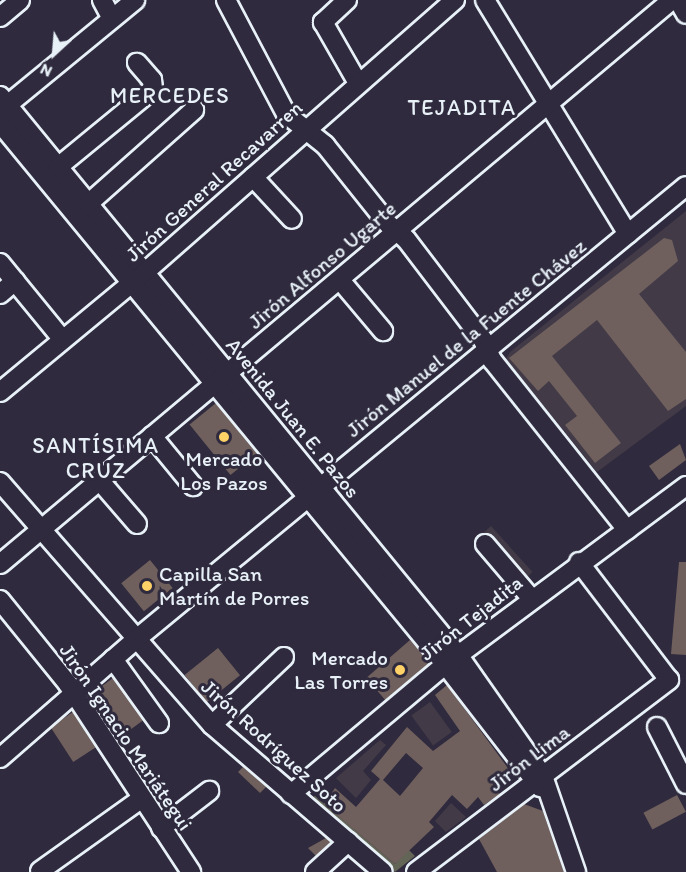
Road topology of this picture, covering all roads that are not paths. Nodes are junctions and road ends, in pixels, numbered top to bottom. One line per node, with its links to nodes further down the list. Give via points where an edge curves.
1 (20, 0): 11 (street)
2 (102, 0): 12 (street)
3 (135, 0): 12 (street)
4 (347, 0): 14 (street, via 322,22)
5 (455, 0): 14 (street, Jirón General Recavarren)
6 (485, 0): 15 (street)
7 (672, 0): 15 (street, Jirón Alfonso Ugarte)
8 (678, 0): 10 (street)
9 (227, 1): 19 (street, via 286,114)
10 (686, 14)
11 (0, 16)
12 (112, 19): 16 (street)
13 (137, 63): 20 (street, via 152,80 153,89)
14 (358, 83): 19 (street, Jirón General Recavarren)
15 (550, 103): 25 (street, Jirón Alfonso Ugarte); 26 (street)
16 (3, 104): 20 (street, Avenida Juan E. Pazos)
17 (194, 110): 23 (street)
18 (0, 123): 28 (street, Avenida Juan E. Pazos)
19 (304, 130): 21 (street, Jirón General Recavarren); 25 (street, via 325,145)
20 (58, 167): 23 (street, Avenida Juan E. Pazos)
21 (253, 177): 24 (street); 28 (street, Jirón General Recavarren)
22 (686, 186): 26 (street, Jirón Manuel de la Fuente Chávez)
23 (88, 204): 28 (street, Avenida Juan E. Pazos)
24 (292, 219)
25 (397, 231): 29 (street, Jirón Alfonso Ugarte); 34 (street)
26 (628, 234): 34 (street, Jirón Manuel de la Fuente Chávez)
27 (0, 263): 30 (street)
28 (138, 278): 33 (street, Jirón General Recavarren); 35 (street, Avenida Juan E. Pazos)
29 (339, 280): 32 (street); 35 (street, Jirón Alfonso Ugarte)
30 (15, 281): 31 (street); 33 (street)
31 (0, 294)
32 (383, 331)
33 (63, 340): 36 (street, Jirón General Recavarren)
34 (487, 350): 42 (street, Jirón Manuel de la Fuente Chávez); 45 (street)
35 (221, 379): 37 (street, Jirón Alfonso Ugarte); 42 (street, Avenida Juan E. Pazos)
36 (0, 392)
37 (152, 436): 38 (street, Jirón Alfonso Ugarte); 40 (street)
38 (99, 480): 43 (street); 44 (street, Jirón Alfonso Ugarte)
39 (0, 482): 44 (street, Jirón Rodríguez Soto)
40 (193, 486)
41 (686, 486): 45 (street, Jirón Tejadita)
42 (314, 491): 51 (street, Jirón Manuel de la Fuente Chávez); 54 (street, Avenida Juan E. Pazos)
43 (137, 524)
44 (40, 529): 48 (street, Jirón Alfonso Ugarte); 51 (street, Jirón Rodríguez Soto)
45 (627, 530): 47 (street, Jirón Tejadita)
46 (485, 544): 49 (street)
47 (579, 562): 49 (street, Jirón Tejadita); 55 (street)
48 (0, 564)
49 (532, 599): 54 (street, Jirón Tejadita)
50 (0, 600): 56 (street, Jirón Ignacio Mariátegui)
51 (134, 641): 53 (street, Jirón Manuel de la Fuente Chávez); 58 (street, Jirón Rodríguez Soto)
52 (284, 657): 58 (street)
53 (113, 659): 56 (street, Jirón Manuel de la Fuente Chávez); 57 (street)
54 (452, 660): 61 (street, Avenida Juan E. Pazos); 64 (street, Jirón Tejadita)
55 (677, 679): 61 (street, Jirón Lima)
56 (73, 693): 60 (street, Jirón Manuel de la Fuente Chávez); 65 (street, Jirón Ignacio Mariátegui)
57 (159, 723)
58 (212, 725): 64 (street, Jirón Rodríguez Soto)
59 (657, 726): 62 (street)
60 (0, 758)
61 (541, 784): 72 (street, Jirón Lima); 73 (street, Avenida Juan E. Pazos)
62 (686, 784)
63 (209, 791): 66 (street)
64 (291, 794): 67 (street, Jirón Rodríguez Soto)
65 (141, 799): 66 (street, Jirón Ignacio Mariátegui); 68 (street)
66 (161, 828): 69 (street, Jirón Ignacio Mariátegui)
67 (348, 842): 70 (street); 71 (street, Jirón Rodríguez Soto)
68 (40, 871)
69 (191, 872)
70 (315, 872)
71 (383, 872)
72 (416, 872)
73 (576, 872)

